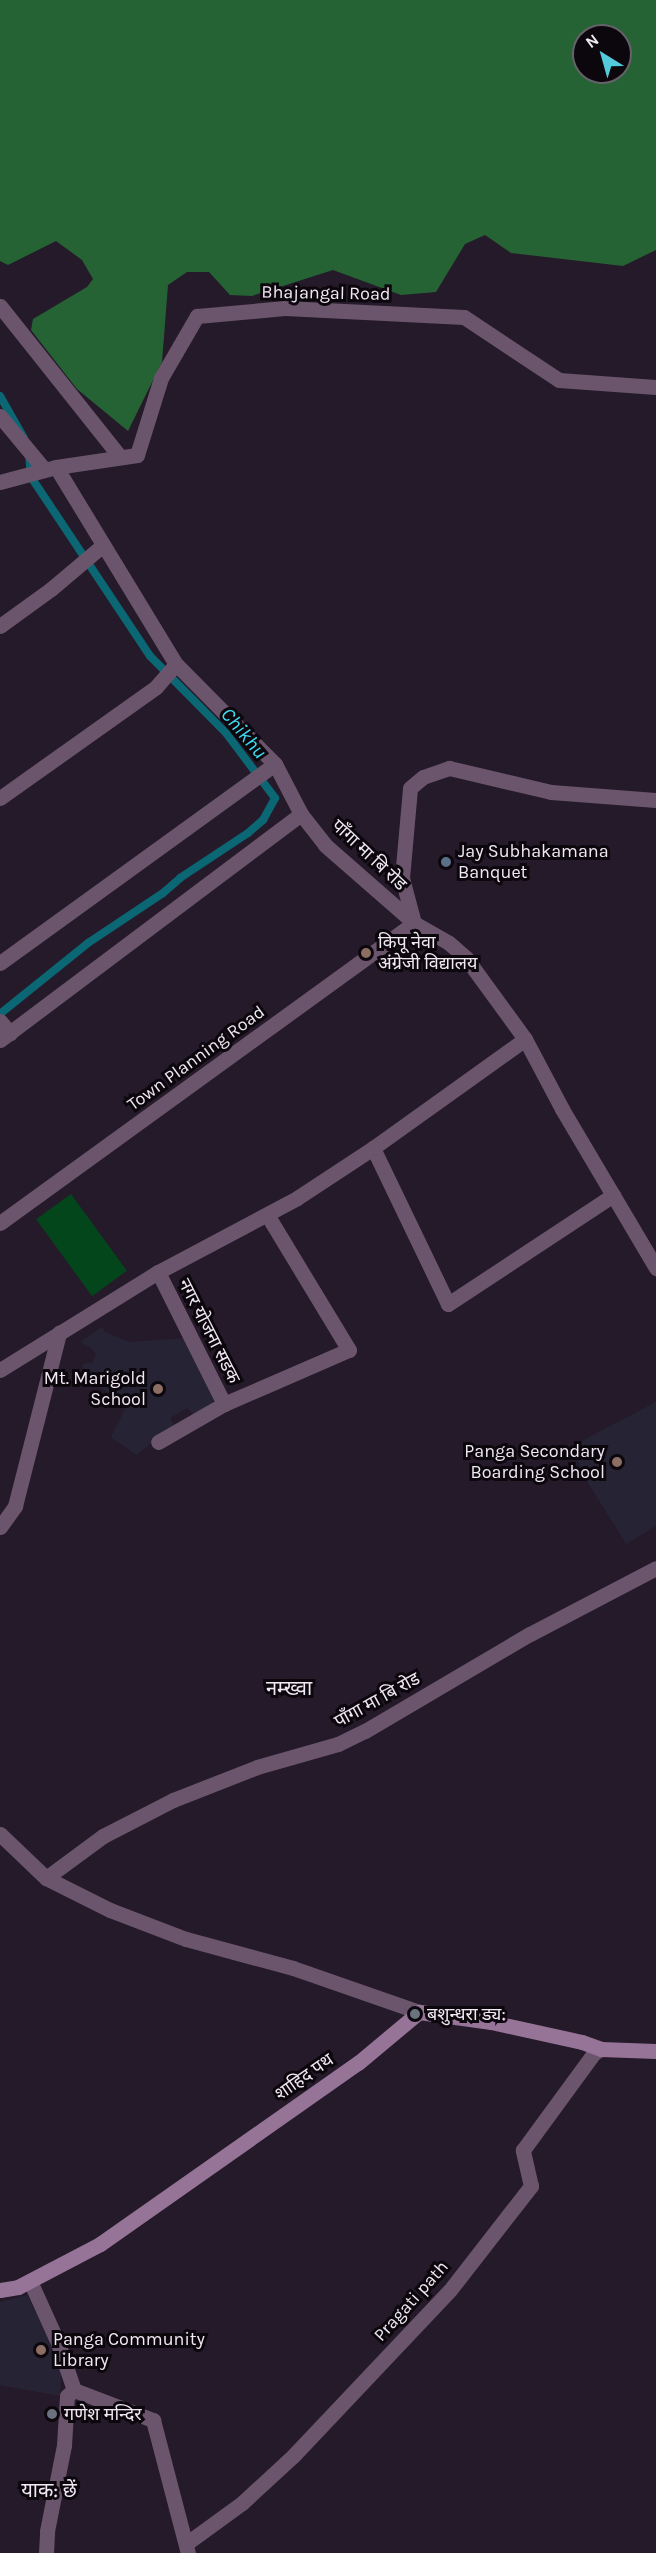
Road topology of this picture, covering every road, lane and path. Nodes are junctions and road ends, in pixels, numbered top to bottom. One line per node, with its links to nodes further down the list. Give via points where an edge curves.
1 (0, 306): 4 (street)
2 (656, 387): 4 (street, Bhajangal Road, via 559,380 464,317 285,308 197,316 161,378 137,455)
3 (0, 416): 5 (street, पाँगा मा बि रोड)
4 (120, 457): 5 (street, Bhajangal Road)
5 (50, 468): 6 (street, Bhajangal Road); 7 (street, पाँगा मा बि रोड)
6 (0, 482)
7 (103, 545): 8 (street); 9 (street, पाँगा मा बि रोड)
8 (0, 626)
9 (176, 664): 10 (street, पाँगा मा बि रोड); 11 (street, via 156,687)
10 (275, 764): 13 (street, पाँगा मा बि रोड); 15 (street)
11 (0, 798)
12 (656, 800): 14 (street, via 551,792 449,768 423,777 410,788 402,878)
13 (301, 814): 14 (street, पाँगा मा बि रोड, via 325,845); 16 (street)
14 (414, 923): 17 (street, पाँगा मा बि रोड, via 466,958); 21 (street, Town Planning Road)
15 (0, 963)
16 (3, 1031)
17 (525, 1039): 18 (street); 19 (street, पाँगा मा बि रोड)
18 (373, 1148): 19 (street, via 448,1304); 20 (street)
19 (613, 1195): 22 (street, पाँगा मा बि रोड)
20 (268, 1216): 23 (street); 26 (street, via 349,1350)
21 (0, 1223)
22 (656, 1268)
23 (158, 1272): 24 (street); 26 (street, नगर योजना सडक)
24 (59, 1333): 25 (street); 28 (street, via 15,1506)
25 (0, 1370)
26 (224, 1404): 27 (street, नगर योजना सडक)
27 (158, 1442)
28 (0, 1527)
29 (656, 1568): 31 (street, पाँगा मा बि रोड, via 530,1634 365,1731 338,1744 257,1767 173,1800 103,1836)
30 (0, 1834): 31 (street)
31 (46, 1878): 32 (street, via 110,1910 186,1939 293,1968)
32 (419, 2012): 33 (street, via 491,2022); 35 (street, शाहिद पथ, via 358,2063 100,2244)
33 (602, 2049): 34 (street); 38 (street, Pragati path, via 594,2053 523,2150 531,2186 450,2290 293,2456)
34 (656, 2051)
35 (30, 2281): 36 (street, शाहिद पथ); 37 (street)
36 (0, 2290)
37 (74, 2390): 38 (street, via 153,2420); 39 (street, via 67,2396 64,2445)
38 (188, 2548)
39 (46, 2553)

